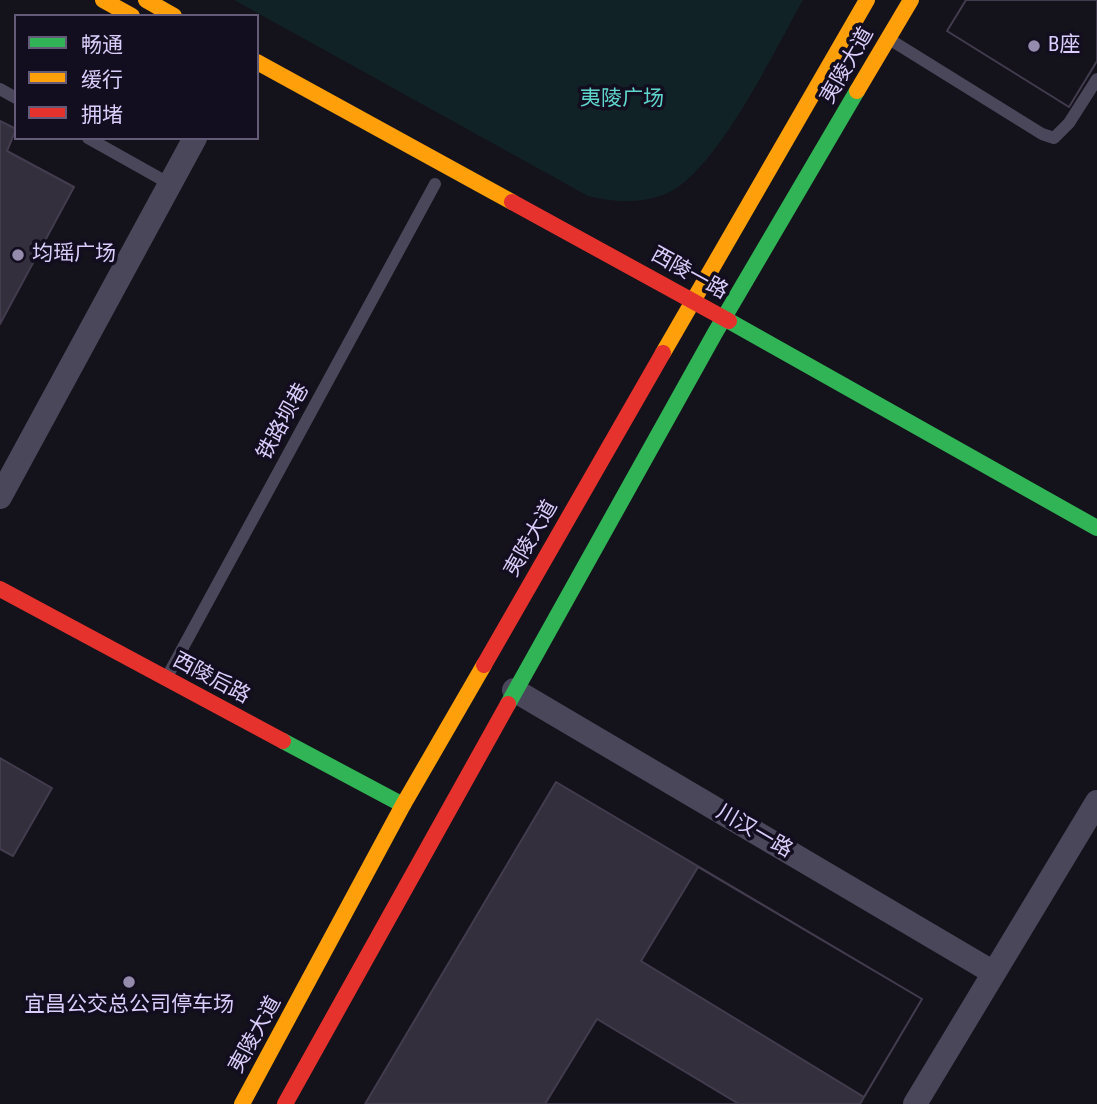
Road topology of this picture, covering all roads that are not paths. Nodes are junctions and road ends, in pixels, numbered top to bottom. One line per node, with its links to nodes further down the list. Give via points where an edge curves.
1 (103, 0): 5 (main road)
2 (146, 0): 6 (main road)
3 (867, 0): 14 (main road, 夷陵大道)
4 (911, 0): 7 (main road, 夷陵大道)
5 (128, 14)
6 (170, 14)
7 (888, 38): 9 (lane, via 1054,138); 15 (main road, 夷陵大道)
8 (259, 63): 14 (main road, 西陵一路)
9 (1097, 79)
10 (92, 140): 12 (lane)
11 (194, 140): 12 (street)
12 (170, 184): 17 (street)
13 (435, 184): 20 (lane, 铁路坝巷)
14 (693, 300): 15 (main road, 西陵一路); 16 (main road, 夷陵大道)
15 (724, 318): 16 (main road, 夷陵大道); 18 (main road, 西陵一路)
16 (700, 325): 21 (main road, 夷陵大道); 23 (main road, 夷陵大道)
17 (0, 497)
18 (1097, 528)
19 (0, 589): 20 (main road, 西陵后路)
20 (166, 678): 23 (main road, 西陵后路)
21 (514, 690): 24 (street, 川汉一路); 26 (main road, 夷陵大道)
22 (1097, 802): 24 (street)
23 (403, 805): 25 (main road, 夷陵大道)
24 (994, 973): 27 (street)
25 (242, 1104)
26 (285, 1104)
27 (915, 1104)

